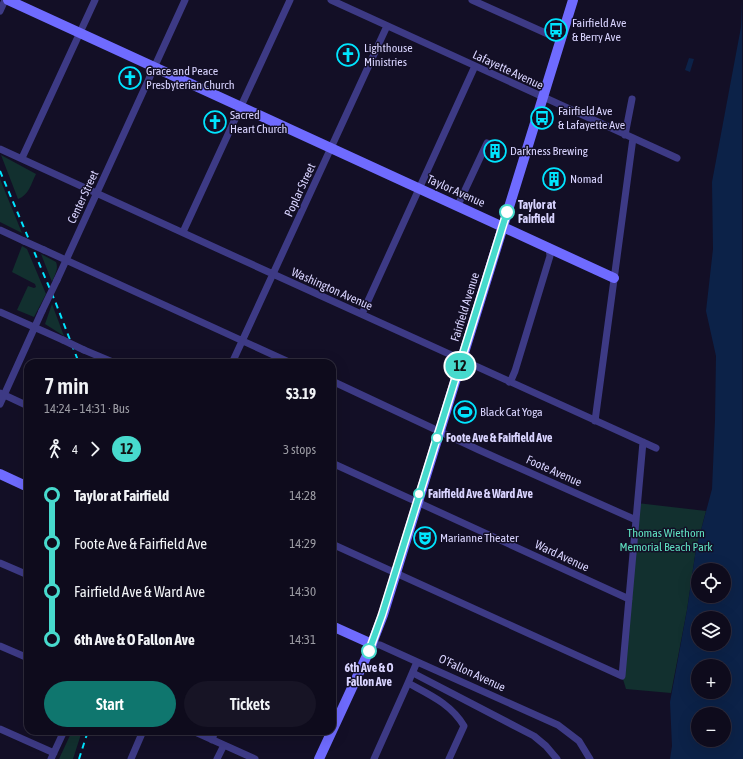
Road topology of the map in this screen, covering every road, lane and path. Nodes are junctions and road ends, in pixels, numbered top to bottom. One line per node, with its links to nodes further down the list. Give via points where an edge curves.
1 (7, 0): 8 (street); 10 (main road, Taylor Avenue)
2 (95, 0): 10 (street)
3 (185, 0): 13 (street, Center Street)
4 (290, 0): 16 (street)
5 (331, 0): 9 (street, Lafayette Avenue)
6 (475, 0): 11 (street)
7 (574, 0): 11 (main road, Fairfield Avenue)
8 (0, 11)
9 (387, 26): 12 (street, Lafayette Avenue); 21 (street, Poplar Street)
10 (81, 33): 13 (main road, Taylor Avenue); 22 (street)
11 (561, 40): 14 (main road, Fairfield Avenue)
12 (475, 66): 14 (street, Lafayette Avenue); 24 (street)
13 (156, 67): 16 (main road, Taylor Avenue); 25 (street, Center Street)
14 (543, 98): 17 (street, Lafayette Avenue); 27 (main road, Fairfield Avenue)
15 (632, 99): 17 (street)
16 (241, 107): 21 (main road, Taylor Avenue); 29 (street)
17 (625, 135): 18 (street, Lafayette Avenue)
18 (633, 138): 23 (street, Lafayette Avenue); 33 (street)
19 (486, 143): 26 (street)
20 (0, 148): 22 (street, Washington Avenue)
21 (330, 149): 24 (main road, Taylor Avenue); 32 (street, Poplar Street)
22 (22, 158): 25 (street, Washington Avenue)
23 (677, 158)
24 (420, 188): 26 (main road, Taylor Avenue); 35 (street)
25 (97, 192): 29 (street, Washington Avenue); 31 (street, Center Street)
26 (458, 205): 27 (main road, Taylor Avenue)
27 (503, 226): 30 (main road, Taylor Avenue); 41 (main road, Fairfield Avenue)
28 (0, 230): 31 (street, bridge)
29 (183, 232): 32 (street, Washington Avenue)
30 (549, 248): 33 (main road, Taylor Avenue); 42 (street, via 550,256)
31 (66, 261): 36 (street, Center Street, bridge); 37 (street)
32 (273, 274): 35 (street, Washington Avenue); 37 (street, Poplar Street)
33 (614, 278): 47 (street)
34 (0, 312): 36 (street)
35 (362, 314): 41 (street, Washington Avenue)
36 (35, 328): 38 (street, bridge); 44 (street, Center Street)
37 (243, 341): 39 (street, Poplar Street); 40 (street)
38 (105, 359)
39 (234, 359)
40 (282, 359)
41 (462, 360): 42 (street, Washington Avenue); 48 (main road, Fairfield Avenue)
42 (509, 382): 47 (street, Washington Avenue)
43 (336, 383): 48 (street, Foote Avenue)
44 (2, 394): 45 (street, Center Street); 46 (street)
45 (0, 404)
46 (24, 404)
47 (595, 421): 49 (street, Washington Avenue)
48 (439, 430): 54 (main road, Fairfield Avenue); 55 (street, Foote Avenue)
49 (643, 442): 50 (street, Washington Avenue); 55 (street)
50 (656, 448)
51 (336, 465): 54 (street, Ward Avenue)
52 (0, 474): 53 (main road)
53 (24, 485)
54 (417, 502): 59 (main road, Fairfield Avenue); 60 (street, Ward Avenue)
55 (636, 520): 60 (street)
56 (336, 546): 59 (street)
57 (0, 563): 58 (street)
58 (24, 573)
59 (395, 573): 60 (street, via 622,676); 62 (main road, Fairfield Avenue)
60 (629, 599)
61 (336, 628): 62 (main road, O’Fallon Avenue)
62 (372, 644): 65 (street, O’Fallon Avenue); 68 (main road, Fairfield Avenue)
63 (0, 646): 64 (street)
64 (24, 656)
65 (417, 662): 66 (street); 85 (street, O’Fallon Avenue, via 558,725 579,741)
66 (413, 673): 67 (street); 84 (street, via 534,736)
67 (408, 683): 82 (street); 83 (street, via 441,700 464,726)
68 (336, 724)
69 (0, 729): 77 (street)
70 (62, 735): 77 (street)
71 (141, 735): 78 (street)
72 (201, 735): 75 (street)
73 (214, 735): 75 (street)
74 (331, 735): 81 (main road, Fairfield Avenue)
75 (212, 740): 76 (street)
76 (224, 745): 79 (street); 80 (street)
77 (53, 756)
78 (131, 759)
79 (217, 759)
80 (255, 759)
81 (320, 759)
82 (374, 759)
83 (449, 759)
84 (557, 759)
85 (590, 759)

